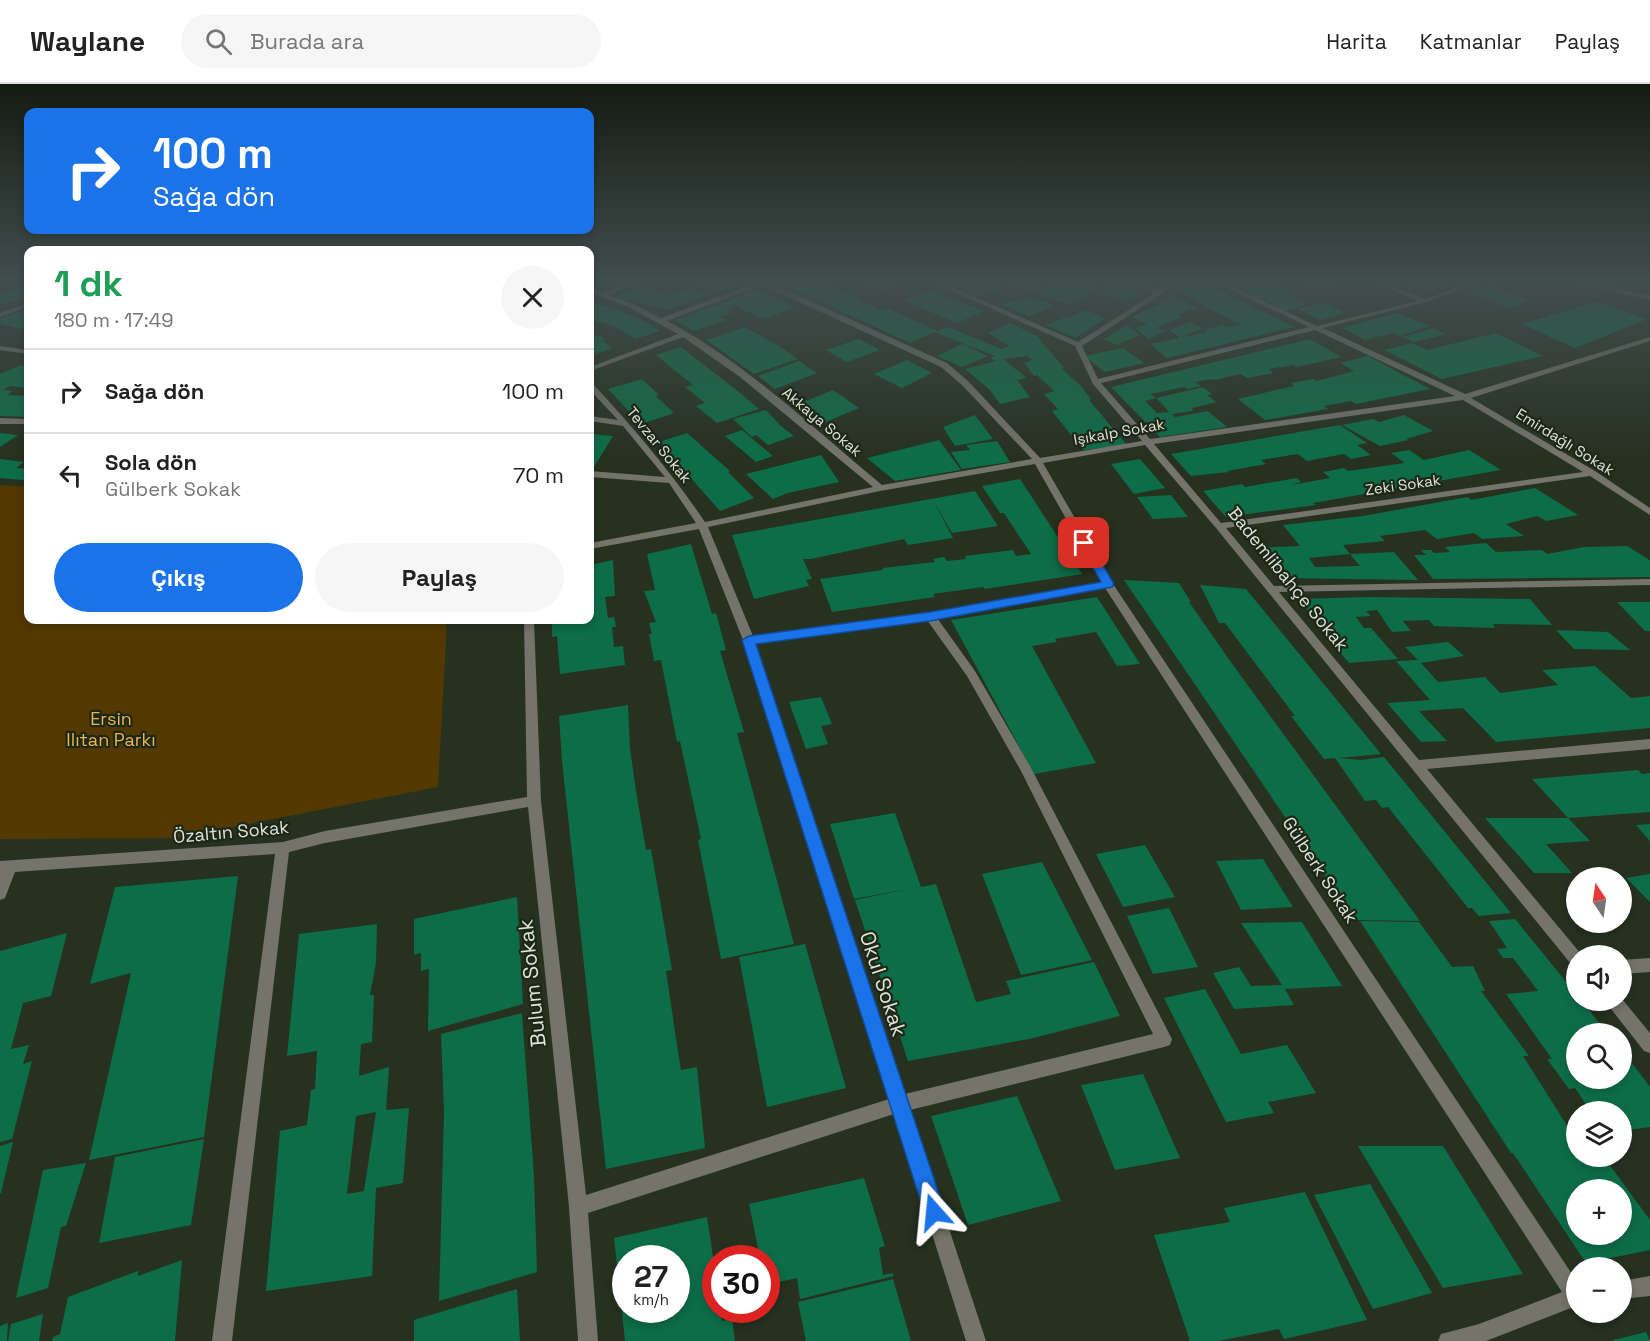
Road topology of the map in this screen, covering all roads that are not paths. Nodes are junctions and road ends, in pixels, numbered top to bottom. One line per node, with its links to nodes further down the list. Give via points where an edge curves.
1 (673, 339): 12 (street)
2 (688, 339): 25 (street, Akkaya Sokak, via 752,381)
3 (887, 339): 21 (street, Gülberk Sokak, via 944,365)
4 (1064, 339): 9 (street)
5 (1088, 339): 9 (street)
6 (1273, 339): 13 (street)
7 (1340, 339): 15 (street, Emirdağlı Sokak)
8 (1650, 339): 15 (street, Işıkalp Sokak)
9 (1078, 345): 13 (street, Bademlibahçe Sokak)
10 (0, 348): 11 (street)
11 (24, 351)
12 (594, 368)
13 (1096, 382): 20 (street, Bademlibahçe Sokak)
14 (594, 390): 19 (street, Tevzar Sokak)
15 (1464, 397): 20 (street, Işıkalp Sokak); 22 (street, Emirdağlı Sokak)
16 (594, 420): 19 (street)
17 (0, 421): 18 (street)
18 (24, 422)
19 (626, 424): 24 (street, Tevzar Sokak)
20 (1149, 442): 21 (street, Işıkalp Sokak); 28 (street, Bademlibahçe Sokak)
21 (1038, 461): 25 (street, Işıkalp Sokak); 31 (street, Gülberk Sokak)
22 (1592, 473): 26 (street, Emirdağlı Sokak); 28 (street, Zeki Sokak)
23 (594, 474): 24 (street)
24 (672, 480): 27 (street, Tevzar Sokak)
25 (880, 488): 27 (street, Işıkalp Sokak)
26 (1650, 512)
27 (702, 525): 29 (street, Işıkalp Sokak); 35 (street, Tevzar Sokak)
28 (1219, 526): 32 (street, Bademlibahçe Sokak)
29 (594, 545)
30 (1650, 582): 32 (street)
31 (1108, 584): 33 (street); 49 (street, Gülberk Sokak)
32 (1270, 589): 37 (street, Bademlibahçe Sokak)
33 (930, 616): 35 (street); 47 (street, via 971,674 1026,769 1164,1039)
34 (529, 624): 38 (street, Bulum Sokak)
35 (749, 640): 47 (street, Okul Sokak)
36 (1650, 744): 37 (street)
37 (1415, 765): 42 (street, Bademlibahçe Sokak)
38 (534, 801): 39 (street, Özaltın Sokak, via 325,837); 48 (street, Bulum Sokak)
39 (283, 848): 40 (street, Özaltın Sokak); 54 (street)
40 (5, 866): 41 (street)
41 (0, 894)
42 (1566, 947)
43 (1650, 965): 44 (street)
44 (1632, 966)
45 (1621, 1011): 46 (street)
46 (1650, 1045)
47 (900, 1104): 48 (street); 56 (street, Okul Sokak)
48 (578, 1207): 55 (street, Bulum Sokak)
49 (1566, 1281)
50 (1650, 1286): 51 (street)
51 (1632, 1289)
52 (1566, 1300): 53 (street)
53 (1481, 1338): 57 (street)
54 (222, 1341)
55 (588, 1341)
56 (976, 1341)
57 (1448, 1341)

